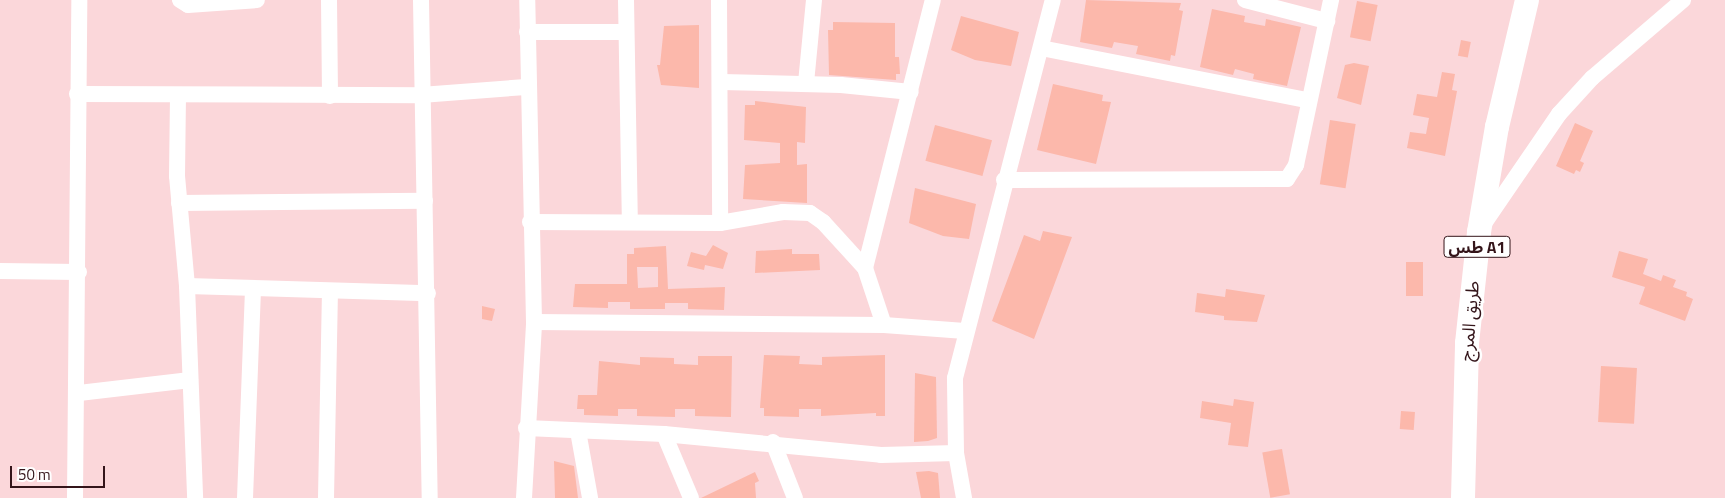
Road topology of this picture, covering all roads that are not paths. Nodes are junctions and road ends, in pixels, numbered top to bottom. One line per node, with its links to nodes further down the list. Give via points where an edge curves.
1 (79, 0): 24 (street)
2 (180, 0): 3 (street, via 188,5)
3 (257, 0)
4 (329, 0): 27 (street)
5 (422, 0): 26 (street)
6 (527, 0): 17 (street)
7 (626, 0): 18 (street)
8 (719, 0): 20 (street)
9 (814, 0): 21 (street)
10 (933, 0): 23 (street)
11 (1053, 0): 19 (street)
12 (1245, 0): 16 (street)
13 (1332, 0): 16 (street)
14 (1527, 0): 35 (highway, طريق المرج / طس A1, via 1497,126)
15 (1682, 0): 35 (street, via 1592,78 1559,114)
16 (1326, 21): 28 (street)
17 (527, 32): 18 (street); 22 (street)
18 (626, 32): 33 (street)
19 (1041, 48): 28 (street); 29 (street)
20 (722, 82): 21 (street); 34 (street)
21 (806, 83): 23 (street)
22 (526, 87): 26 (street); 32 (street)
23 (911, 92): 36 (street)
24 (77, 94): 25 (street); 38 (street)
25 (178, 95): 27 (street); 31 (street)
26 (422, 95): 27 (street); 30 (street)
27 (330, 96)
28 (1307, 100): 29 (street, via 1294,170 1280,181)
29 (1004, 180): 45 (street)
30 (425, 201): 31 (street); 42 (street)
31 (179, 203): 39 (street)
32 (530, 222): 33 (street); 43 (street)
33 (630, 222): 34 (street)
34 (720, 223): 36 (street, via 784,212 810,213 823,222)
35 (1479, 232): 63 (highway, طريق المرج / طس A1, via 1467,343)
36 (865, 268): 44 (street)
37 (0, 271): 38 (street)
38 (79, 272): 47 (street)
39 (187, 286): 40 (street); 46 (street)
40 (253, 290): 41 (street); 55 (street)
41 (330, 291): 42 (street); 56 (street)
42 (428, 292): 57 (street)
43 (534, 322): 44 (street); 48 (street)
44 (884, 325): 45 (street)
45 (965, 331): 52 (street, via 954,396)
46 (190, 380): 47 (street); 54 (street)
47 (79, 393): 53 (street)
48 (526, 428): 49 (street); 58 (street)
49 (578, 431): 50 (street); 59 (street)
50 (664, 434): 51 (street); 60 (street)
51 (773, 442): 52 (street, via 881,455); 61 (street)
52 (956, 453): 62 (street)
53 (75, 498)
54 (195, 498)
55 (245, 498)
56 (326, 498)
57 (430, 498)
58 (524, 498)
59 (590, 498)
60 (691, 498)
61 (795, 498)
62 (964, 498)
63 (1463, 498)

